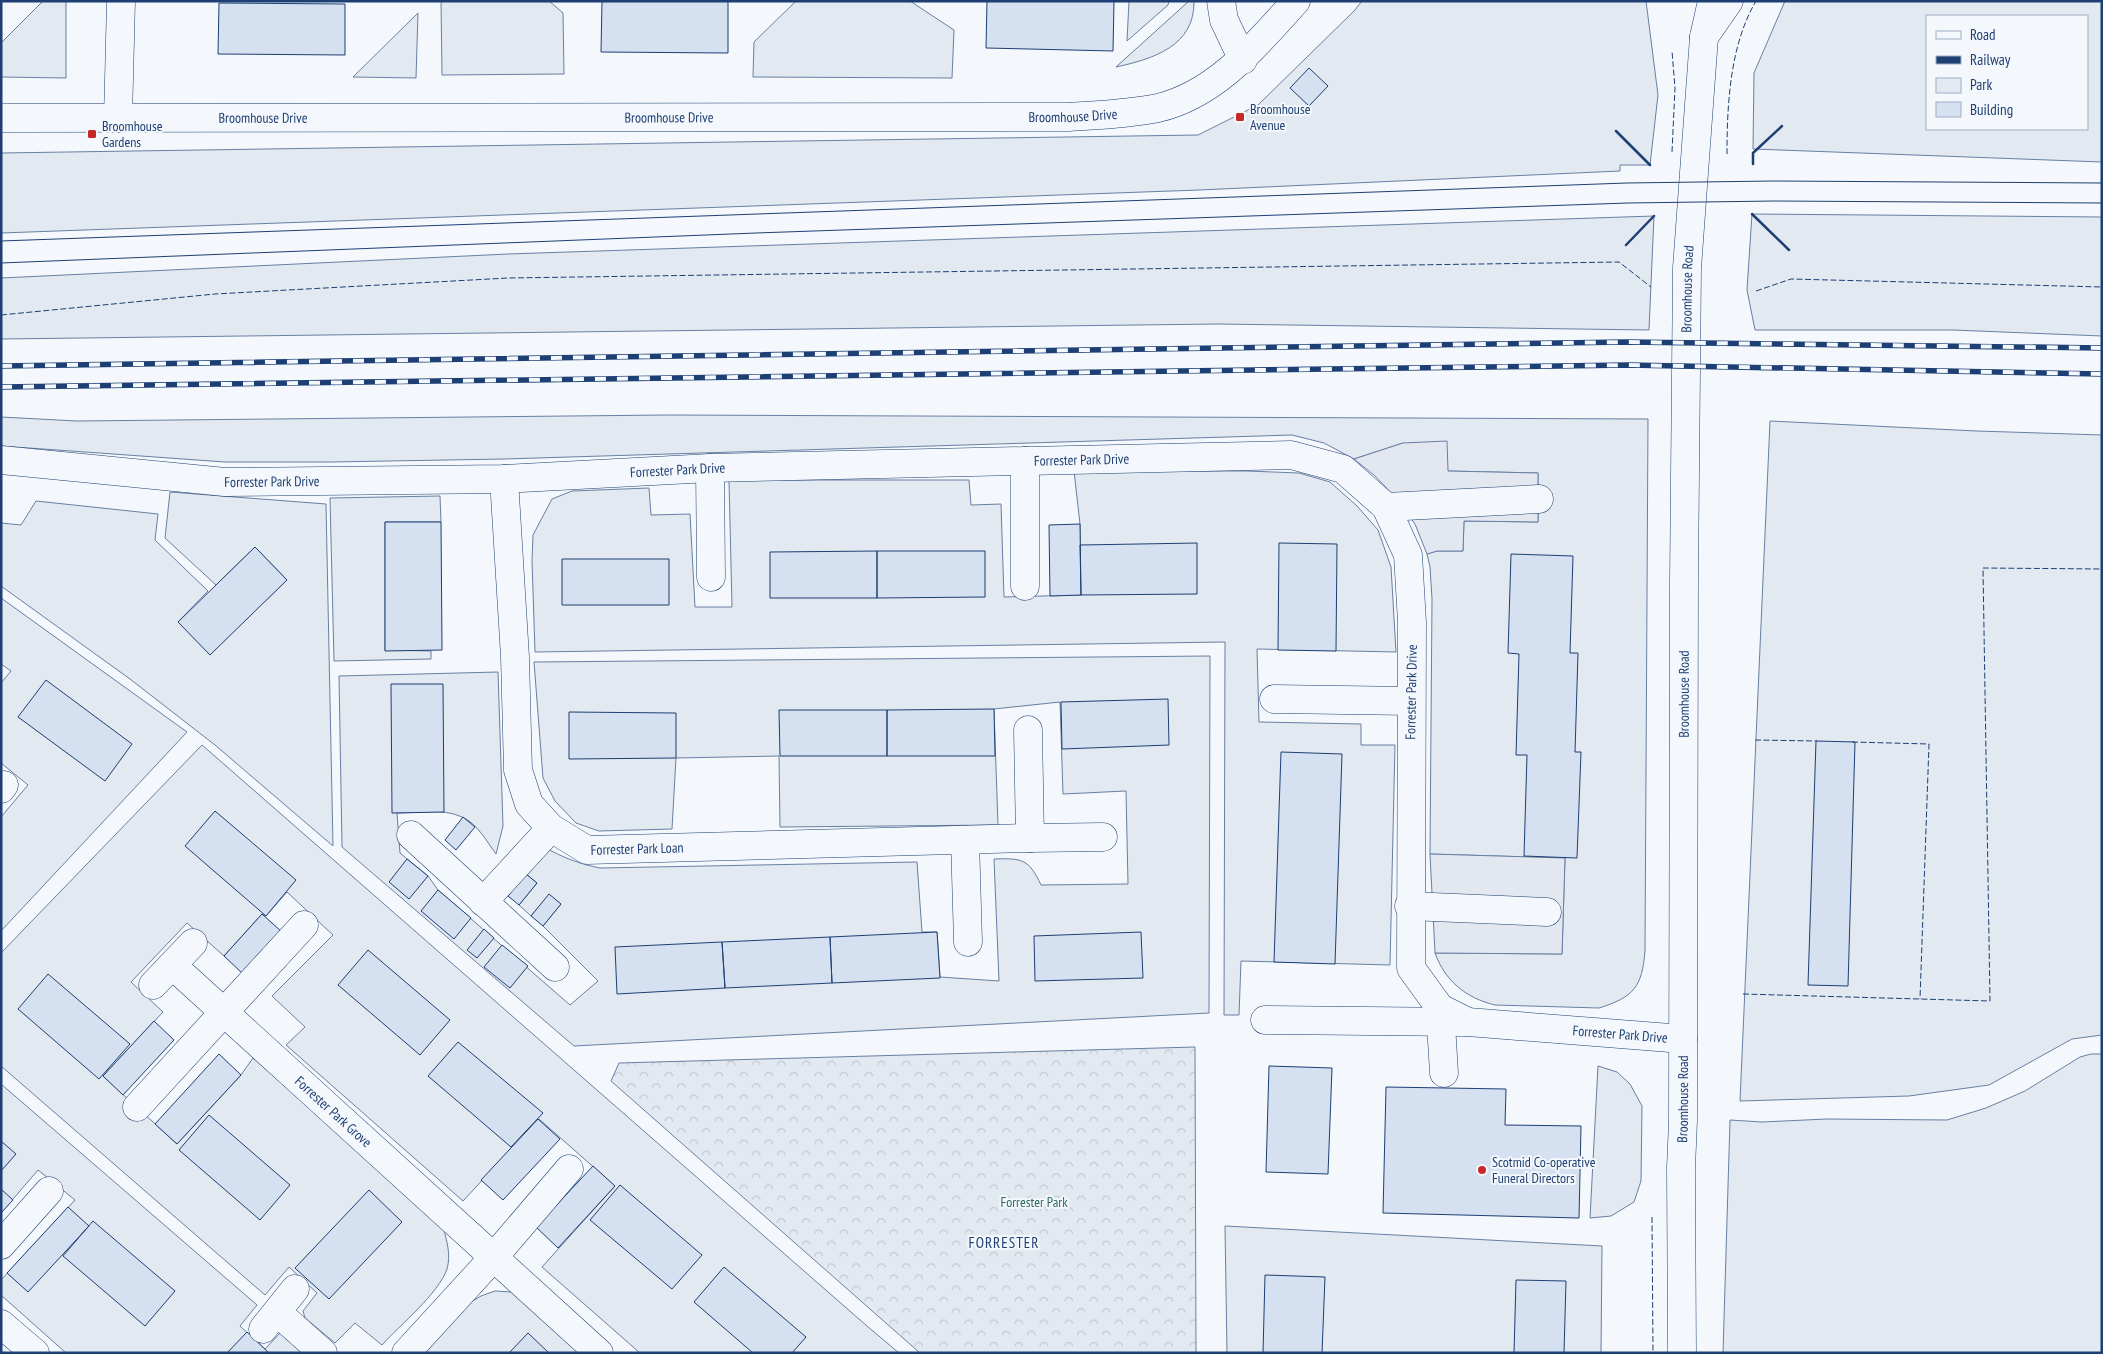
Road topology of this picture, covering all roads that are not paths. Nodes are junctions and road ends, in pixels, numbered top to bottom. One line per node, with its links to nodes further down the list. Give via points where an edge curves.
1 (121, 1): 10 (street)
2 (1221, 1): 8 (street, via 1224,20)
3 (1702, 1): 7 (street)
4 (1712, 1): 7 (street)
5 (1729, 1): 7 (street)
6 (1290, 4): 8 (street, Broomhouse Drive)
7 (1704, 38): 39 (street, Broomhouse Road, via 1687,268)
8 (1243, 60): 10 (street, Broomhouse Drive, via 1192,95 1159,107 1069,117)
9 (1, 118): 10 (street, Broomhouse Drive)
10 (118, 118)
11 (1, 460): 14 (street, Forrester Park Drive, via 225,482)
12 (1025, 461): 13 (street, Forrester Park Drive); 16 (street, Forrester Park Drive, via 1291,454 1343,469); 18 (street)
13 (710, 468): 14 (street, Forrester Park Drive); 17 (street)
14 (504, 479): 22 (street, Forrester Park Loan, via 518,770 529,804)
15 (1538, 500): 16 (street)
16 (1386, 507): 20 (street, Forrester Park Drive, via 1408,555 1412,622)
17 (711, 577)
18 (1025, 586)
19 (1274, 699): 20 (street)
20 (1411, 701): 28 (street, Forrester Park Drive)
21 (1028, 730): 25 (street)
22 (551, 828): 26 (street, Forrester Park Loan, via 587,850); 27 (street)
23 (411, 835): 27 (street)
24 (1102, 837): 25 (street, Forrester Park Loan)
25 (1030, 838): 26 (street, Forrester Park Loan)
26 (965, 840): 31 (street)
27 (484, 902): 34 (street)
28 (1409, 906): 29 (street); 37 (street, Forrester Park Drive, via 1410,968)
29 (1547, 912)
30 (304, 925): 36 (street)
31 (968, 942)
32 (193, 943): 33 (street)
33 (172, 965): 35 (street); 36 (street, Forrester Park Grove)
34 (555, 967)
35 (153, 985)
36 (224, 1012): 41 (street); 45 (street, Forrester Park Grove)
37 (1441, 1015): 38 (street); 39 (street, Forrester Park Drive, via 1468,1022); 40 (street)
38 (1265, 1020)
39 (1683, 1039): 52 (street, Broomhouse Road)
40 (1444, 1073)
41 (137, 1107)
42 (568, 1169): 45 (street)
43 (50, 1190): 44 (street)
44 (1, 1245)
45 (493, 1258): 50 (street); 51 (street, Forrester Park Grove)
46 (295, 1289): 49 (street, via 270,1320)
47 (1, 1324): 48 (street)
48 (34, 1353)
49 (323, 1353)
50 (406, 1353)
51 (599, 1353)
52 (1682, 1353)

